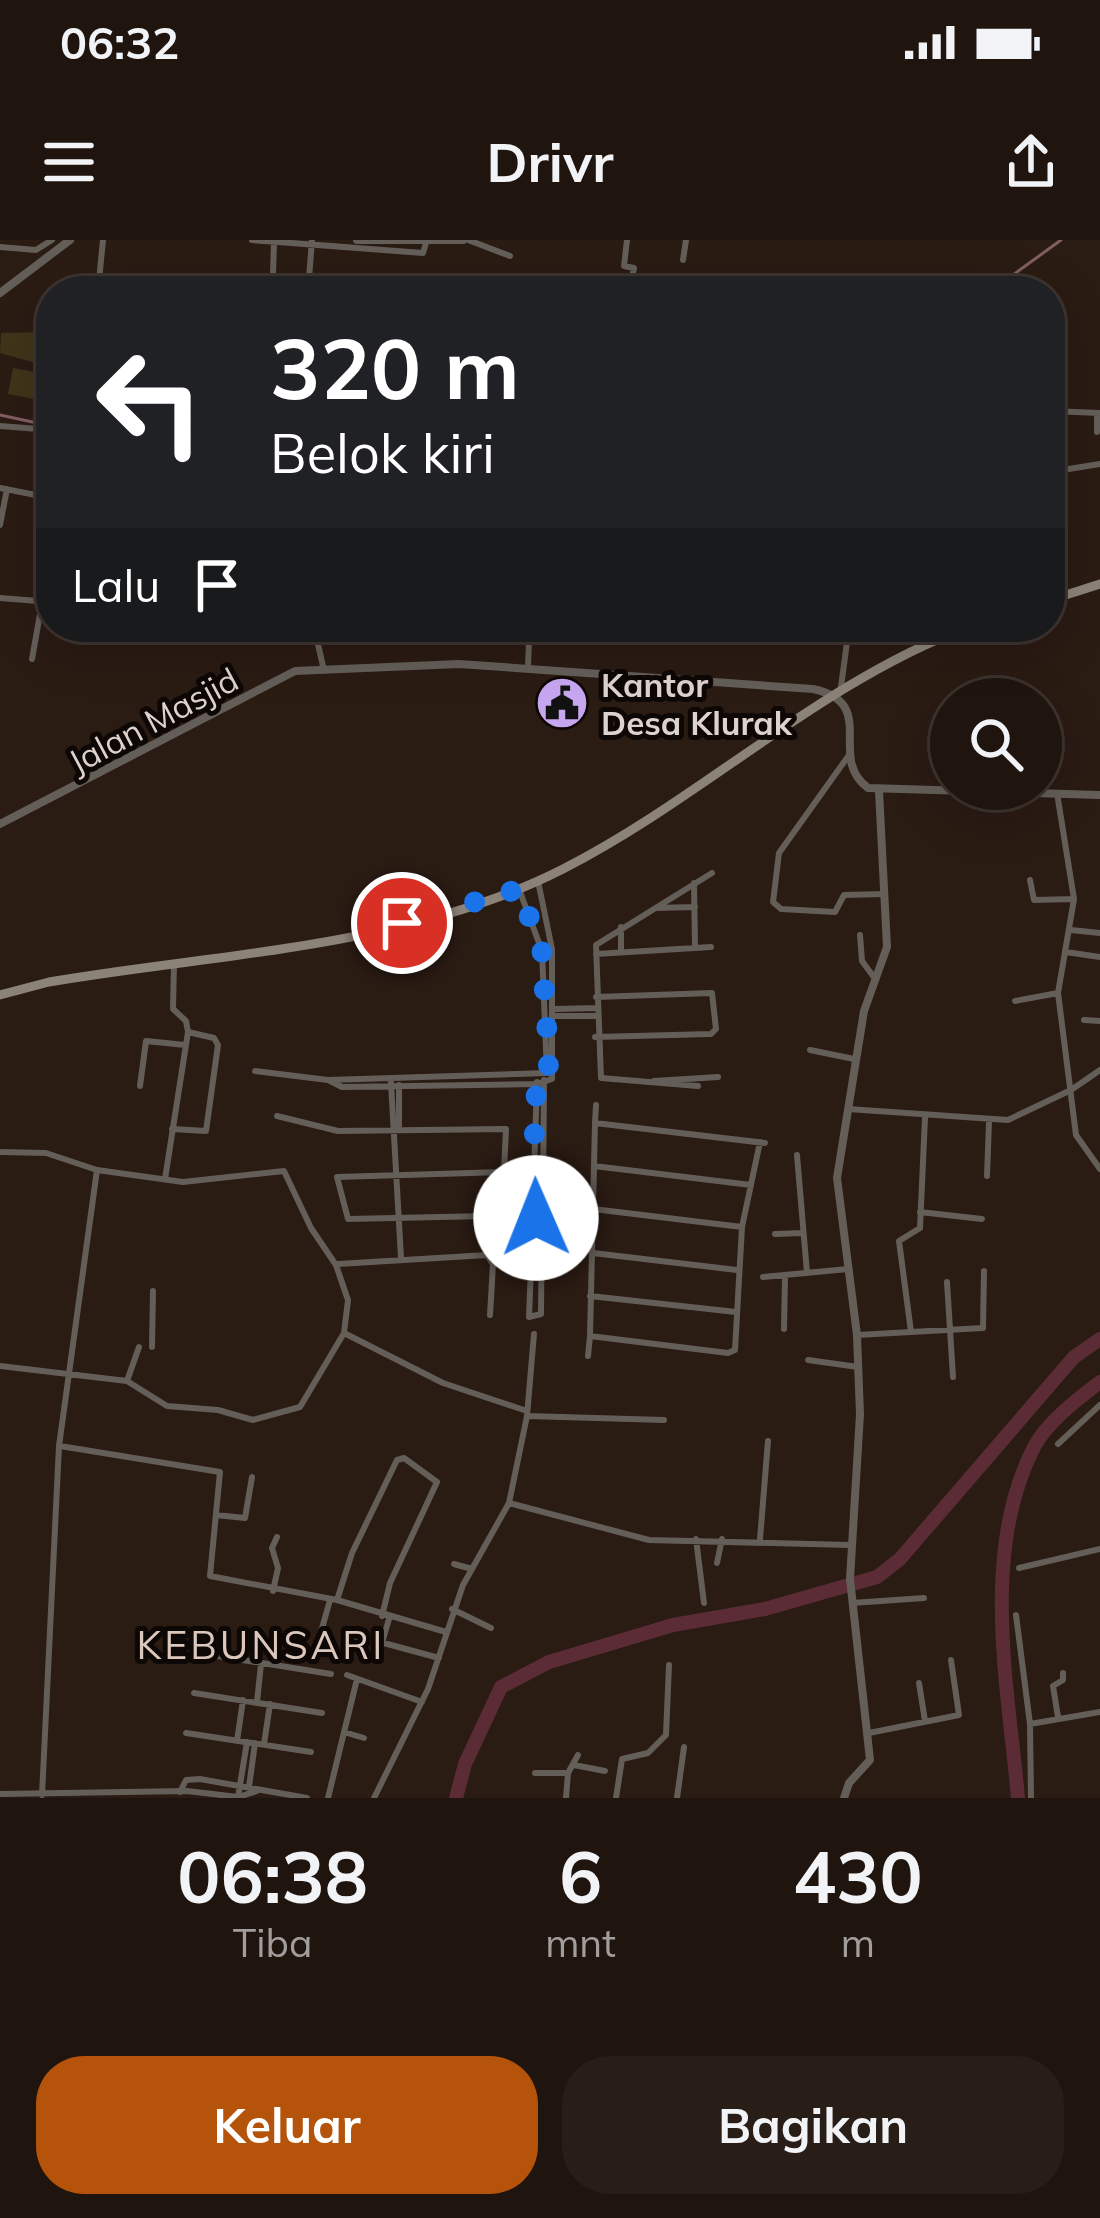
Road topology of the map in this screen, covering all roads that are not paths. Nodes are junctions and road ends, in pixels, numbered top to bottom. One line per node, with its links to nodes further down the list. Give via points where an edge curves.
1 (52, 240): 12 (street, via 36,250)
2 (70, 240): 20 (street)
3 (103, 240): 17 (street)
4 (252, 240): 8 (street)
5 (357, 240): 13 (street)
6 (627, 240): 19 (street, via 624,266 634,268)
7 (686, 240): 15 (street)
8 (274, 241): 9 (street); 16 (street)
9 (296, 242): 10 (street)
10 (312, 243): 13 (street); 18 (street)
11 (472, 243): 13 (street); 14 (street)
12 (0, 247)
13 (426, 247)
14 (510, 256)
15 (683, 260)
16 (273, 274)
17 (99, 276)
18 (309, 276)
19 (632, 276)
20 (0, 293)
21 (1065, 412): 22 (street)
22 (1099, 413): 25 (street)
23 (0, 426): 24 (street)
24 (36, 429)
25 (1097, 432)
26 (1100, 464): 27 (street)
27 (1065, 470)
28 (3, 488): 29 (street); 30 (street)
29 (36, 495)
30 (0, 525)
31 (1100, 584): 32 (main road)
32 (1065, 595)
33 (0, 598): 34 (street)
34 (36, 601)
35 (36, 642): 40 (street)
36 (317, 642): 41 (street)
37 (529, 642): 42 (street)
38 (847, 642): 43 (street)
39 (937, 642): 43 (main road)
40 (32, 659)
41 (322, 666): 42 (street, Jalan Masjid); 50 (street, Jalan Masjid, via 295,671)
42 (528, 667): 43 (street, Jalan Masjid)
43 (837, 690): 44 (street, via 849,718); 53 (main road, via 680,800)
44 (850, 755): 45 (street, via 857,779); 56 (street, via 779,853 773,902 835,912 844,895)
45 (879, 791): 46 (street); 56 (street)
46 (930, 792)
47 (1062, 793): 48 (street)
48 (1100, 795)
49 (1060, 810): 57 (street)
50 (0, 824)
51 (712, 873): 54 (street)
52 (1030, 880): 57 (street, via 1034,899)
53 (538, 881): 55 (main road); 60 (street)
54 (694, 883): 58 (street); 59 (street)
55 (519, 889): 61 (street); 75 (main road, via 378,929)
56 (885, 894): 76 (street, via 887,947)
57 (1074, 899): 63 (street)
58 (695, 907): 59 (street); 69 (street)
59 (652, 908): 62 (street)
60 (547, 916): 61 (street); 64 (street)
61 (532, 920): 66 (street)
62 (621, 927): 71 (street); 73 (street, via 598,940)
63 (1071, 930): 65 (street); 72 (street)
64 (549, 932): 66 (street); 70 (street)
65 (1100, 933)
66 (538, 935): 70 (street)
67 (860, 935): 76 (street)
68 (711, 947): 69 (street)
69 (695, 948): 71 (street)
70 (547, 950): 82 (street)
71 (621, 951): 73 (street)
72 (1066, 952): 74 (street); 77 (street)
73 (596, 954): 79 (street)
74 (1100, 957)
75 (174, 962): 78 (main road); 85 (street, via 173,1009)
76 (873, 976): 89 (street)
77 (1058, 993): 80 (street); 97 (street)
78 (0, 995)
79 (596, 997): 81 (street); 86 (street, via 712,992 716,1030)
80 (1015, 1001)
81 (595, 1012): 82 (street); 86 (street)
82 (551, 1013): 93 (street, via 554,1075)
83 (1084, 1020): 84 (street)
84 (1100, 1021)
85 (188, 1032): 87 (street); 105 (street, via 218,1045 206,1131)
86 (595, 1037): 95 (street, via 601,1078)
87 (185, 1045): 96 (street, via 146,1041); 105 (street)
88 (810, 1050): 89 (street)
89 (854, 1059): 100 (street)
90 (1100, 1070): 97 (street)
91 (255, 1071): 94 (street, via 338,1086)
92 (718, 1077): 95 (street)
93 (540, 1080): 94 (street); 117 (street)
94 (395, 1082): 106 (street)
95 (698, 1082): 98 (street)
96 (140, 1086)
97 (1071, 1090): 103 (street, via 1016,1118); 110 (street, via 1076,1135)
98 (698, 1100)
99 (596, 1105): 104 (street)
100 (847, 1108): 102 (street); 128 (street, via 837,1178)
101 (277, 1116): 106 (street, via 326,1130)
102 (925, 1118): 103 (street); 118 (street)
103 (989, 1122): 113 (street)
104 (595, 1124): 109 (street); 115 (street, via 762,1143)
105 (172, 1129): 114 (street)
106 (396, 1130): 112 (street); 112 (street, via 504,1128 507,1168)
107 (0, 1152): 111 (street, via 46,1153)
108 (797, 1155): 122 (street)
109 (594, 1166): 115 (street); 116 (street)
110 (1100, 1169)
111 (98, 1170): 114 (street); 154 (street)
112 (396, 1172): 119 (street); 119 (street, via 337,1178 346,1218)
113 (987, 1176)
114 (165, 1179): 127 (street, via 284,1171)
115 (751, 1185): 121 (street)
116 (593, 1209): 117 (street); 121 (street); 124 (street)
117 (540, 1210): 136 (street); 137 (street)
118 (920, 1212): 120 (street); 143 (street, via 918,1231 898,1241)
119 (398, 1214): 125 (street, via 485,1216); 126 (street)
120 (982, 1219)
121 (742, 1227): 129 (street)
122 (802, 1233): 123 (street); 131 (street)
123 (776, 1234)
124 (592, 1253): 129 (street); 138 (street)
125 (488, 1256): 126 (street); 140 (street)
126 (401, 1258): 127 (street)
127 (336, 1265): 144 (street, via 348,1300)
128 (848, 1269): 131 (street); 146 (street)
129 (737, 1270): 139 (street)
130 (984, 1271): 142 (street, via 985,1326)
131 (807, 1274): 132 (street)
132 (785, 1276): 133 (street); 141 (street)
133 (763, 1277)
134 (947, 1282): 142 (street)
135 (153, 1291): 149 (street)
136 (528, 1294): 137 (street); 137 (street, via 531,1317 541,1314)
137 (541, 1294)
138 (590, 1296): 139 (street); 147 (street)
139 (736, 1312): 147 (street, via 732,1353)
140 (490, 1315)
141 (784, 1329)
142 (951, 1330): 143 (street); 155 (street)
143 (911, 1331): 146 (street)
144 (344, 1334): 156 (street, via 310,1396 272,1419 167,1406); 158 (street)
145 (534, 1334): 158 (street)
146 (857, 1335): 153 (street)
147 (590, 1336): 150 (street)
148 (139, 1347): 156 (street)
149 (152, 1347)
150 (588, 1356)
151 (808, 1360): 153 (street)
152 (0, 1366): 154 (street)
153 (859, 1367): 170 (street)
154 (70, 1374): 156 (street); 162 (street)
155 (953, 1377)
156 (127, 1382)
157 (1100, 1406): 161 (street)
158 (527, 1414): 159 (street); 164 (street)
159 (664, 1420)
160 (769, 1441): 167 (street)
161 (1058, 1444)
162 (59, 1446): 165 (street, via 218,1470); 224 (street)
163 (252, 1477): 165 (street, via 245,1518)
164 (509, 1503): 168 (street, via 649,1540); 175 (street)
165 (216, 1515): 176 (street, via 210,1576)
166 (277, 1537): 176 (street)
167 (760, 1538): 169 (street); 170 (street)
168 (696, 1539): 169 (street); 179 (street)
169 (722, 1539): 172 (street)
170 (850, 1545): 180 (street)
171 (1100, 1549): 174 (street)
172 (717, 1563)
173 (454, 1564): 175 (street)
174 (1019, 1568)
175 (472, 1569): 181 (street)
176 (273, 1592): 178 (street)
177 (924, 1598): 180 (street)
178 (333, 1600): 183 (street); 183 (street, via 362,1529 404,1459 437,1481 391,1583); 187 (street)
179 (704, 1603)
180 (852, 1603): 211 (street)
181 (452, 1609): 184 (street); 185 (street)
182 (1016, 1615): 208 (street)
183 (385, 1618): 185 (street); 186 (street)
184 (491, 1628)
185 (446, 1632): 190 (street)
186 (382, 1643): 188 (street, via 356,1640); 190 (street)
187 (316, 1653)
188 (349, 1653)
189 (206, 1654): 192 (street)
190 (439, 1658): 202 (street)
191 (951, 1660): 207 (street, via 962,1711)
192 (262, 1663): 194 (street); 201 (street)
193 (669, 1664): 232 (street, via 665,1738 648,1753 622,1759)
194 (331, 1673)
195 (1063, 1673): 206 (street, via 1052,1686)
196 (347, 1675): 197 (street)
197 (357, 1678): 202 (street); 209 (street)
198 (919, 1682): 207 (street)
199 (194, 1693): 200 (street)
200 (243, 1700): 201 (street); 213 (street)
201 (257, 1702): 203 (street)
202 (422, 1702): 230 (street)
203 (270, 1704): 205 (street); 214 (street)
204 (1100, 1712): 206 (street)
205 (322, 1713)
206 (1058, 1718): 208 (street)
207 (925, 1721): 211 (street)
208 (1030, 1724): 235 (street)
209 (344, 1732): 212 (street); 229 (street)
210 (186, 1733): 213 (street)
211 (869, 1733): 234 (street, via 870,1765)
212 (364, 1738)
213 (237, 1741): 214 (street)
214 (255, 1743): 216 (street); 222 (street)
215 (684, 1747): 233 (street)
216 (311, 1752)
217 (578, 1754): 218 (street)
218 (574, 1765): 219 (street); 221 (street)
219 (605, 1771)
220 (535, 1773): 221 (street)
221 (568, 1773): 231 (street)
222 (247, 1791): 223 (street); 223 (street, via 194,1778); 228 (street)
223 (181, 1792): 227 (street)
224 (42, 1795): 225 (street); 226 (street)
225 (6, 1796)
226 (122, 1797): 227 (street)
227 (166, 1797)
228 (308, 1798)
229 (328, 1798)
230 (374, 1798)
231 (566, 1798)
232 (616, 1798)
233 (676, 1798)
234 (844, 1798)
235 (1030, 1798)

